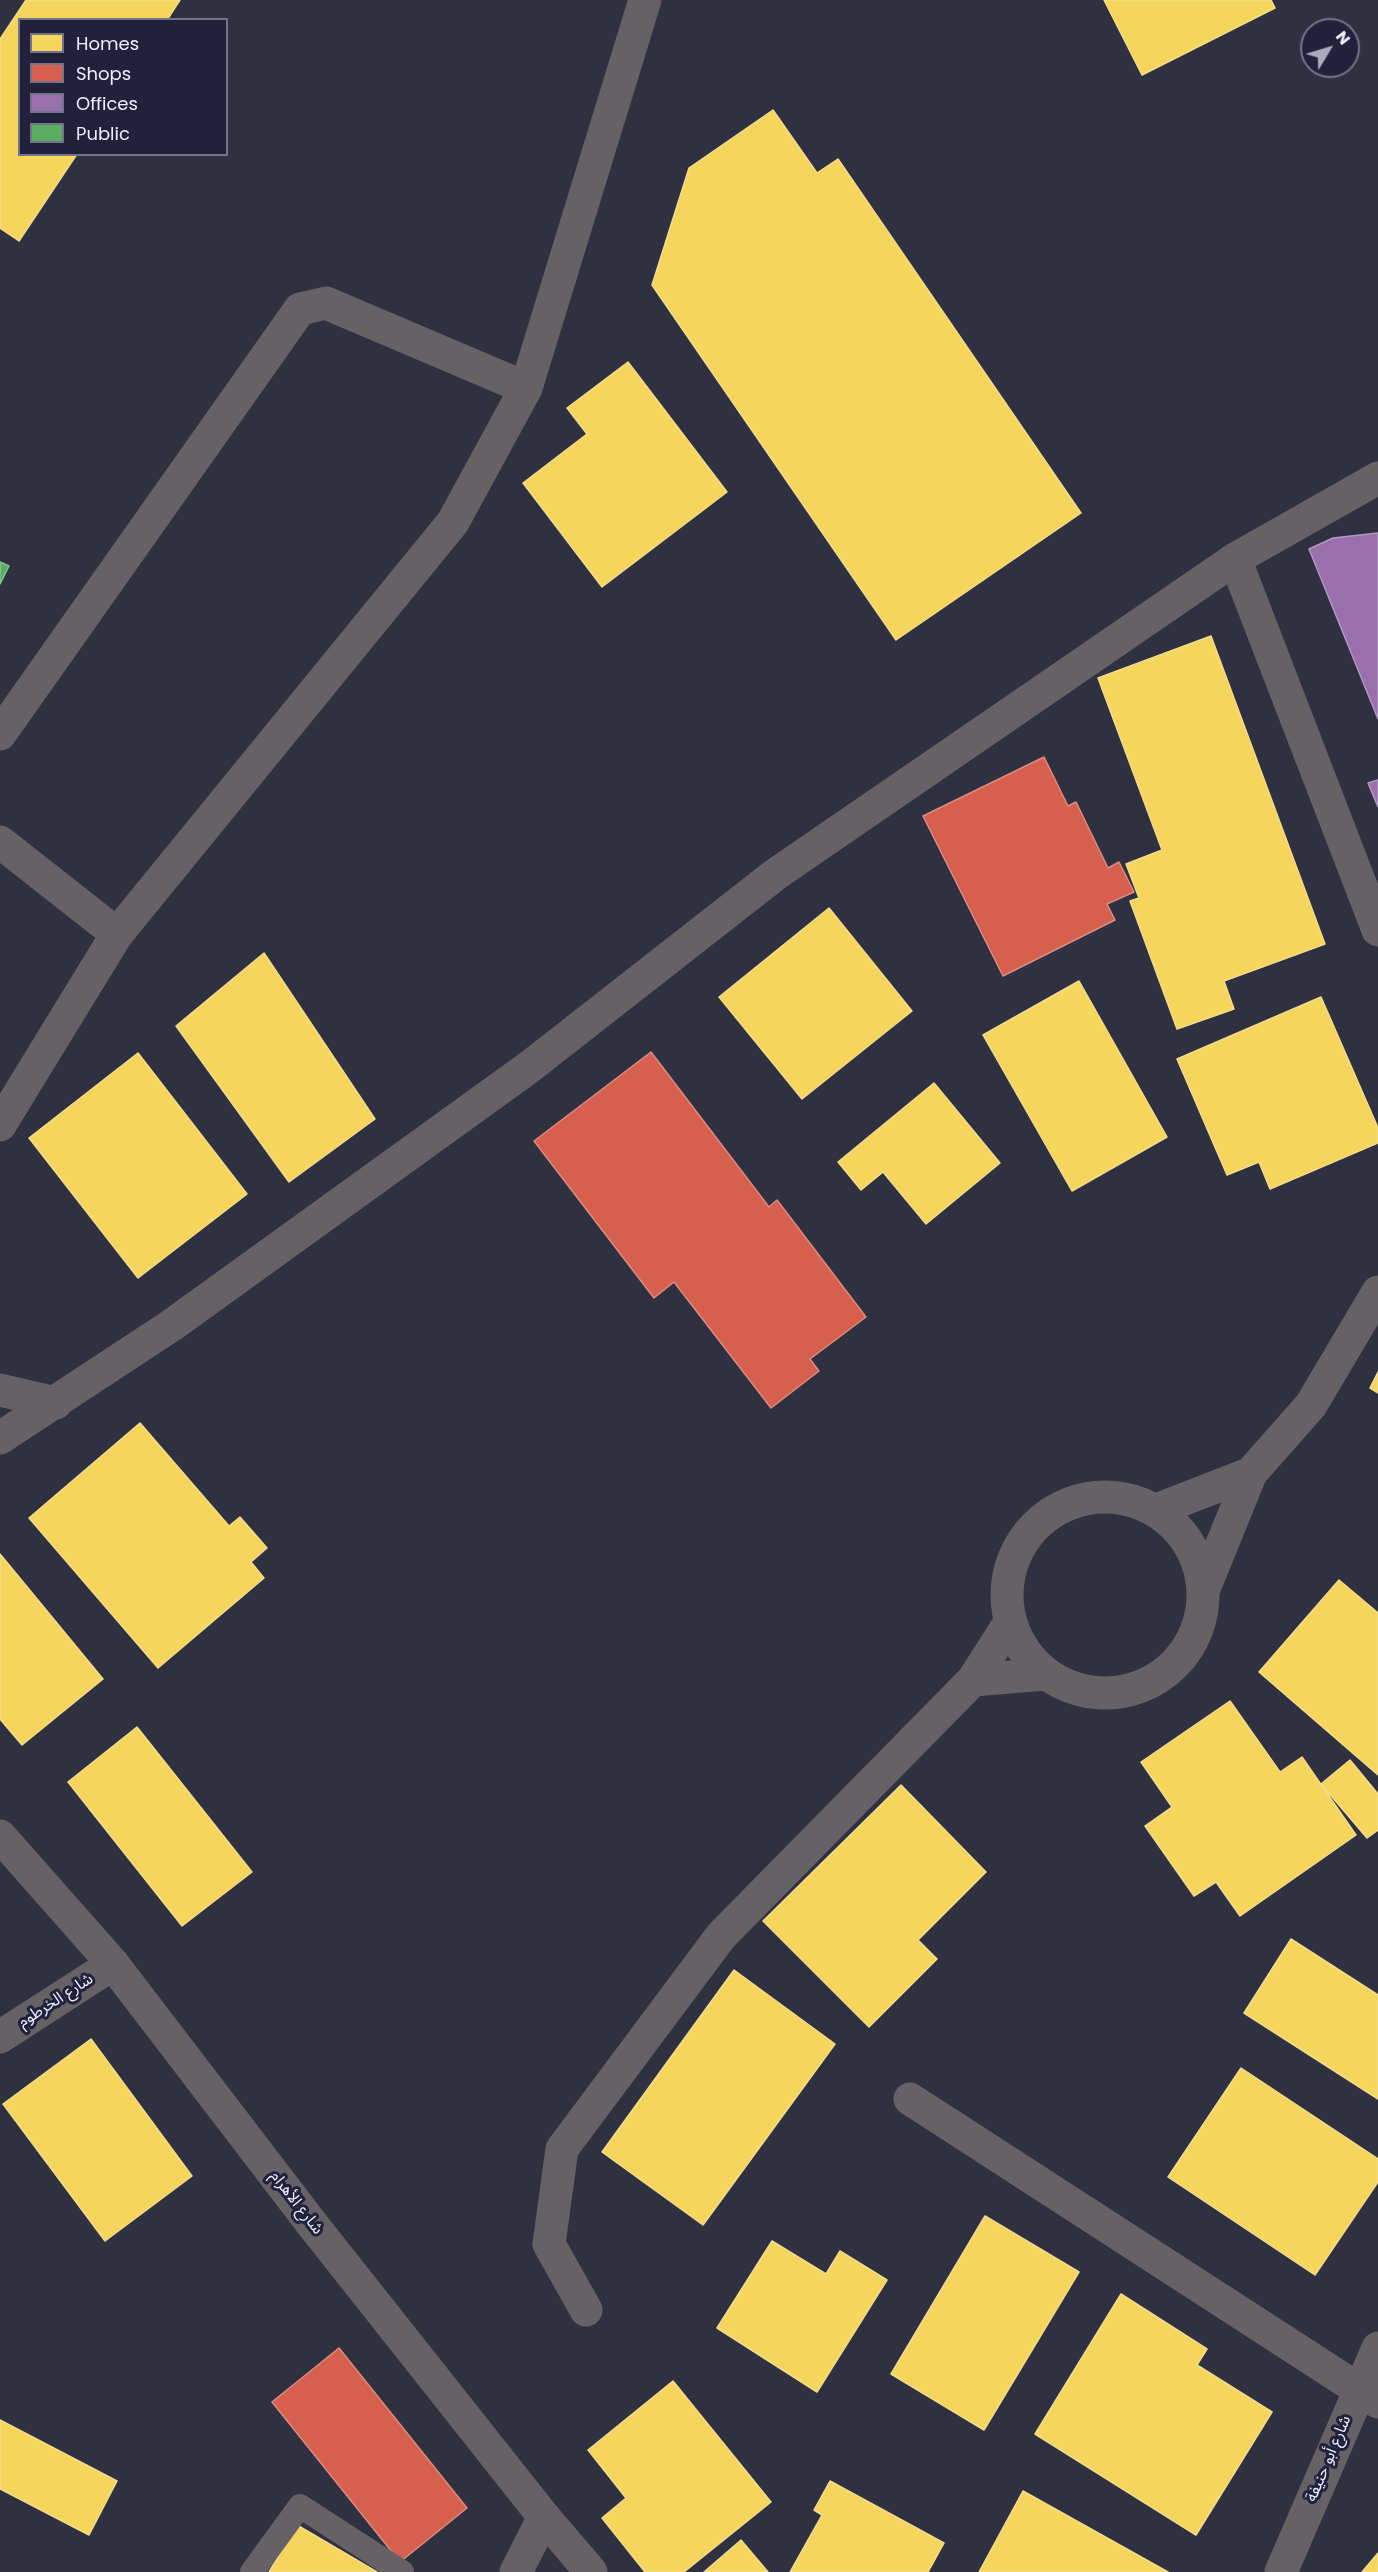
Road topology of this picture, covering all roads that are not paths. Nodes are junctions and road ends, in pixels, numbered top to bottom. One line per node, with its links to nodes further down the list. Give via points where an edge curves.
1 (645, 0): 2 (street)
2 (526, 388): 5 (street, via 326,303 300,309); 8 (street, via 453,522)
3 (1378, 478): 4 (street)
4 (1235, 559): 7 (street); 12 (street, via 776,874 528,1068 172,1325)
5 (0, 734)
6 (0, 842): 8 (street)
7 (1378, 930)
8 (117, 934): 9 (street)
9 (0, 1125)
10 (1378, 1292): 14 (street, via 1311,1405)
11 (0, 1390): 12 (street)
12 (56, 1403): 13 (street)
13 (4, 1435)
14 (1251, 1473): 15 (street); 16 (street)
15 (1156, 1510): 16 (street, via 1181,1533 1197,1560); 17 (street, via 1125,1498 1091,1497 1059,1507 1041,1520 1014,1555 1006,1588)
16 (1203, 1591): 18 (street, via 1200,1623 1186,1651 1164,1673 1137,1688 1106,1694 1074,1689)
17 (1010, 1622): 18 (street, via 1025,1652); 19 (street)
18 (1046, 1674): 19 (street)
19 (973, 1680): 24 (street, via 721,1936 562,2150 549,2244)
20 (0, 1836): 21 (street, شارع الأهرام)
21 (113, 1964): 22 (street, شارع الخرطوم); 27 (street, شارع الأهرام)
22 (0, 2037)
23 (910, 2099): 26 (street)
24 (586, 2310)
25 (1378, 2348): 26 (street, شارع أبو حنيفة)
26 (1368, 2396): 32 (street, شارع أبو حنيفة)
27 (544, 2517): 30 (street); 31 (street, شارع الأهرام)
28 (252, 2572): 29 (lane, via 300,2506)
29 (402, 2572)
30 (516, 2572)
31 (591, 2572)
32 (1281, 2572)

